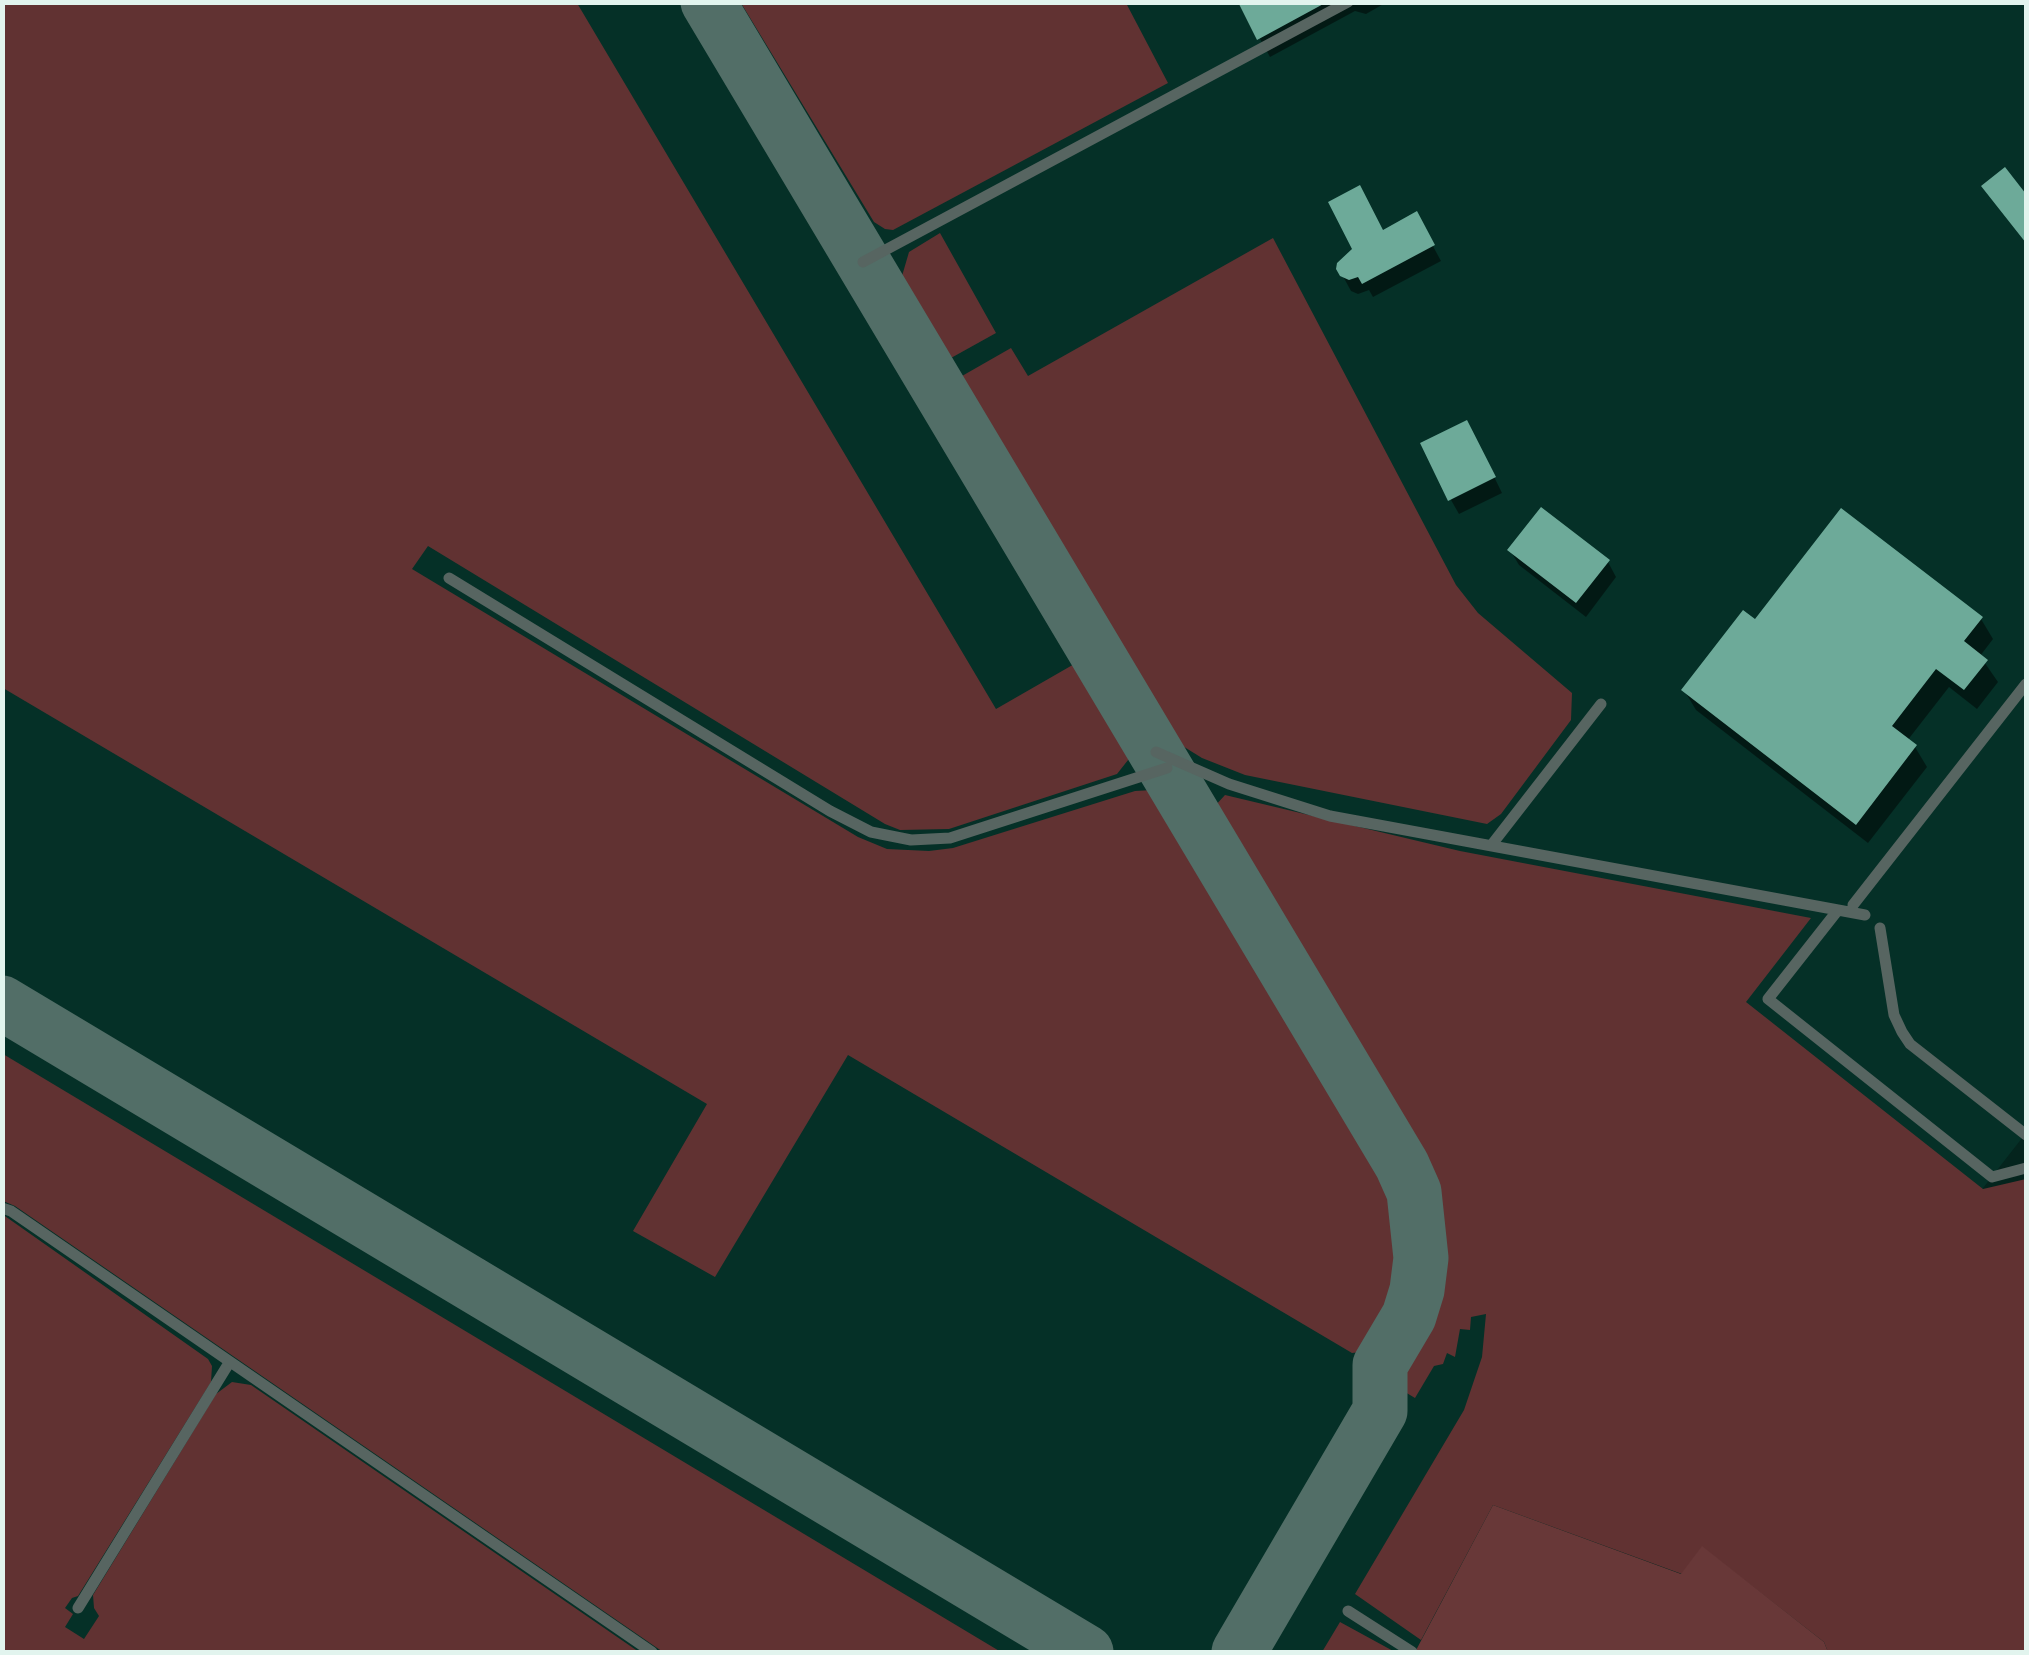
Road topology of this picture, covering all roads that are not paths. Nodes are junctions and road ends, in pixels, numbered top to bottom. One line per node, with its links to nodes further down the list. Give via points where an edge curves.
1 (1348, 2): 2 (lane)
2 (863, 262)
3 (449, 578): 7 (lane, via 871,832 950,838)
4 (2026, 684): 9 (lane)
5 (1602, 704): 8 (lane)
6 (1156, 752): 8 (lane, via 1330,816)
7 (1167, 768)
8 (1493, 844): 10 (lane)
9 (1853, 905)
10 (1838, 910): 11 (lane); 14 (lane, via 1768,999 1992,1177)
11 (1866, 915)
12 (1880, 928): 13 (lane, via 1894,1015 1910,1044)
13 (2026, 1135)
14 (2026, 1168)
15 (2, 1208): 16 (lane)
16 (229, 1363): 17 (lane); 19 (lane)
17 (78, 1608)
18 (1348, 1611): 20 (lane)
19 (652, 1652)
20 (1412, 1652)

